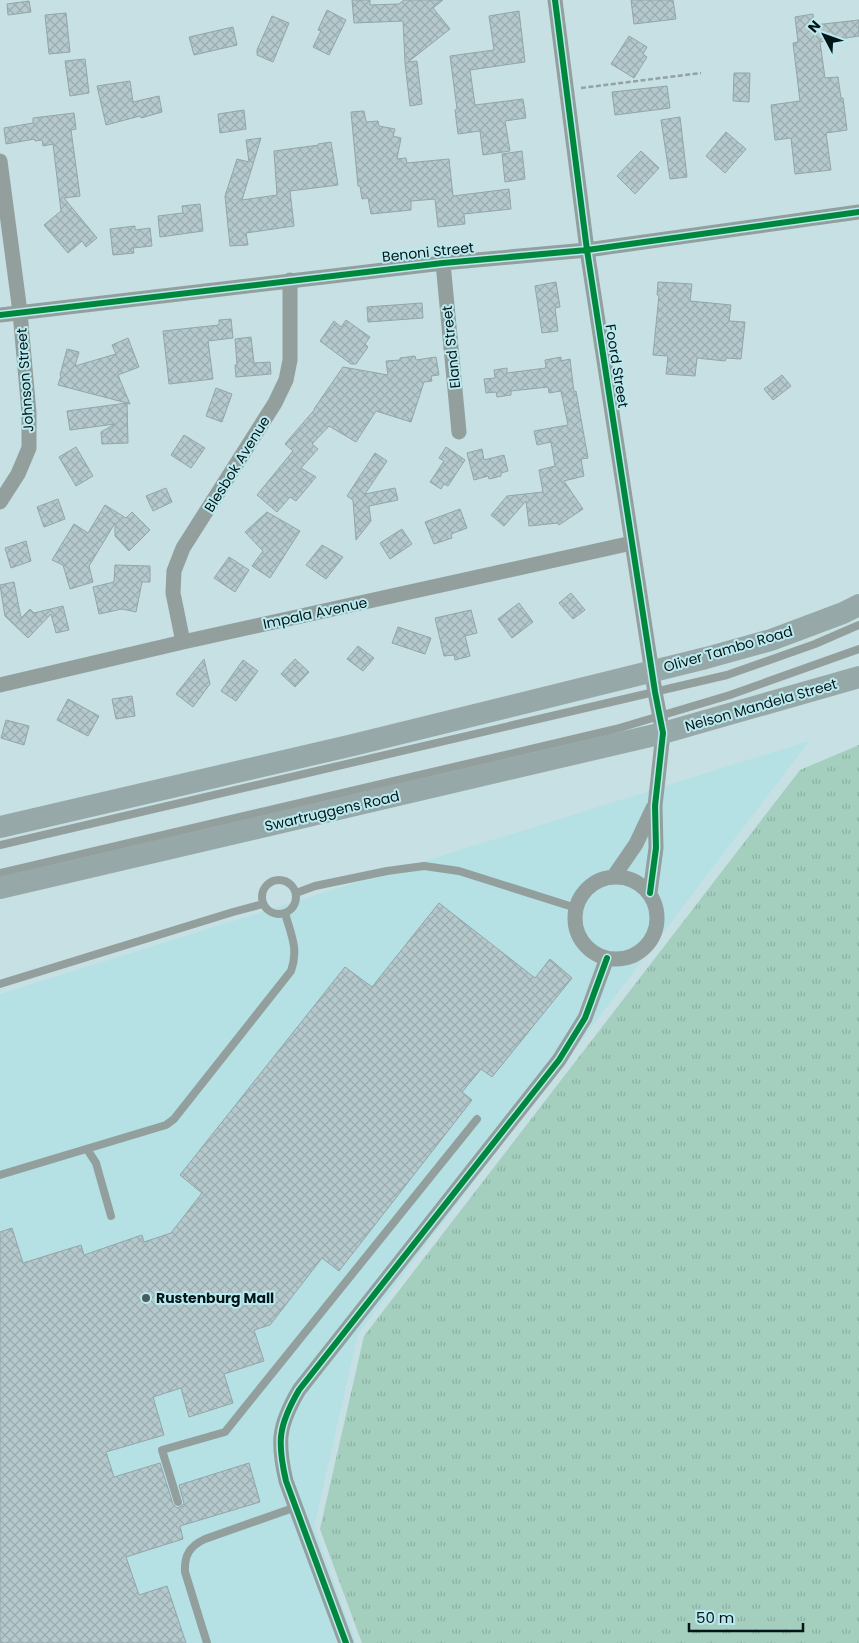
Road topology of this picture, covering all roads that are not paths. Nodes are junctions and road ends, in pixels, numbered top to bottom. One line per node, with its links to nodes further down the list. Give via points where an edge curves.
1 (556, 0): 4 (street, Foord Street)
2 (0, 161): 7 (street, Johnson Street)
3 (859, 212): 4 (street, Benoni Street)
4 (587, 250): 5 (street, Benoni Street); 11 (street, Foord Street)
5 (443, 263): 6 (street, Benoni Street); 9 (street, Eland Street)
6 (290, 280): 7 (street, Benoni Street); 14 (street, Blesbok Avenue, via 290,360 286,380 275,403 183,548 174,571 173,593)
7 (20, 312): 8 (street, Benoni Street); 10 (street, Johnson Street, via 29,448 18,474)
8 (0, 315)
9 (459, 432)
10 (0, 502)
11 (632, 543): 14 (street, Impala Avenue); 17 (street, Foord Street)
12 (859, 605): 17 (main road, Oliver Tambo Road, via 771,640 706,658)
13 (859, 625): 17 (lane, via 736,672)
14 (183, 642): 18 (street, Impala Avenue)
15 (859, 650): 19 (lane, via 730,695)
16 (859, 677): 19 (main road, Nelson Mandela Street)
17 (654, 681): 19 (street, Foord Street); 21 (main road, via 353,745); 22 (lane, via 605,702 560,715)
18 (0, 685)
19 (662, 725): 20 (street, Foord Street); 23 (lane, via 616,729); 25 (main road, Swartruggens Road)
20 (655, 806): 24 (street, via 636,844); 27 (street, via 656,848)
21 (0, 827)
22 (0, 845)
23 (0, 873)
24 (614, 876): 27 (street, via 627,877); 29 (street, via 590,886)
25 (0, 888)
26 (296, 893): 28 (lane, via 285,881 274,881 265,887); 29 (lane, via 315,886 424,866 459,871); 30 (lane, via 296,904)
27 (650, 893): 31 (street, via 658,920 647,946 622,959)
28 (264, 904): 30 (lane, via 271,913); 32 (lane)
29 (576, 908): 31 (street, via 578,934 595,954)
30 (285, 913): 34 (lane, via 296,955 291,971 174,1119 166,1125)
31 (607, 958): 38 (street, via 585,1018 559,1060 298,1390 282,1425 279,1446 286,1481)
32 (0, 984)
33 (477, 1119): 37 (lane, via 225,1432 162,1450)
34 (87, 1149): 35 (lane); 36 (lane, via 96,1163)
35 (0, 1175)
36 (111, 1216)
37 (178, 1502)
38 (296, 1507): 39 (lane, via 205,1538 192,1546 186,1555 185,1572); 40 (street)
39 (206, 1643)
40 (346, 1643)

